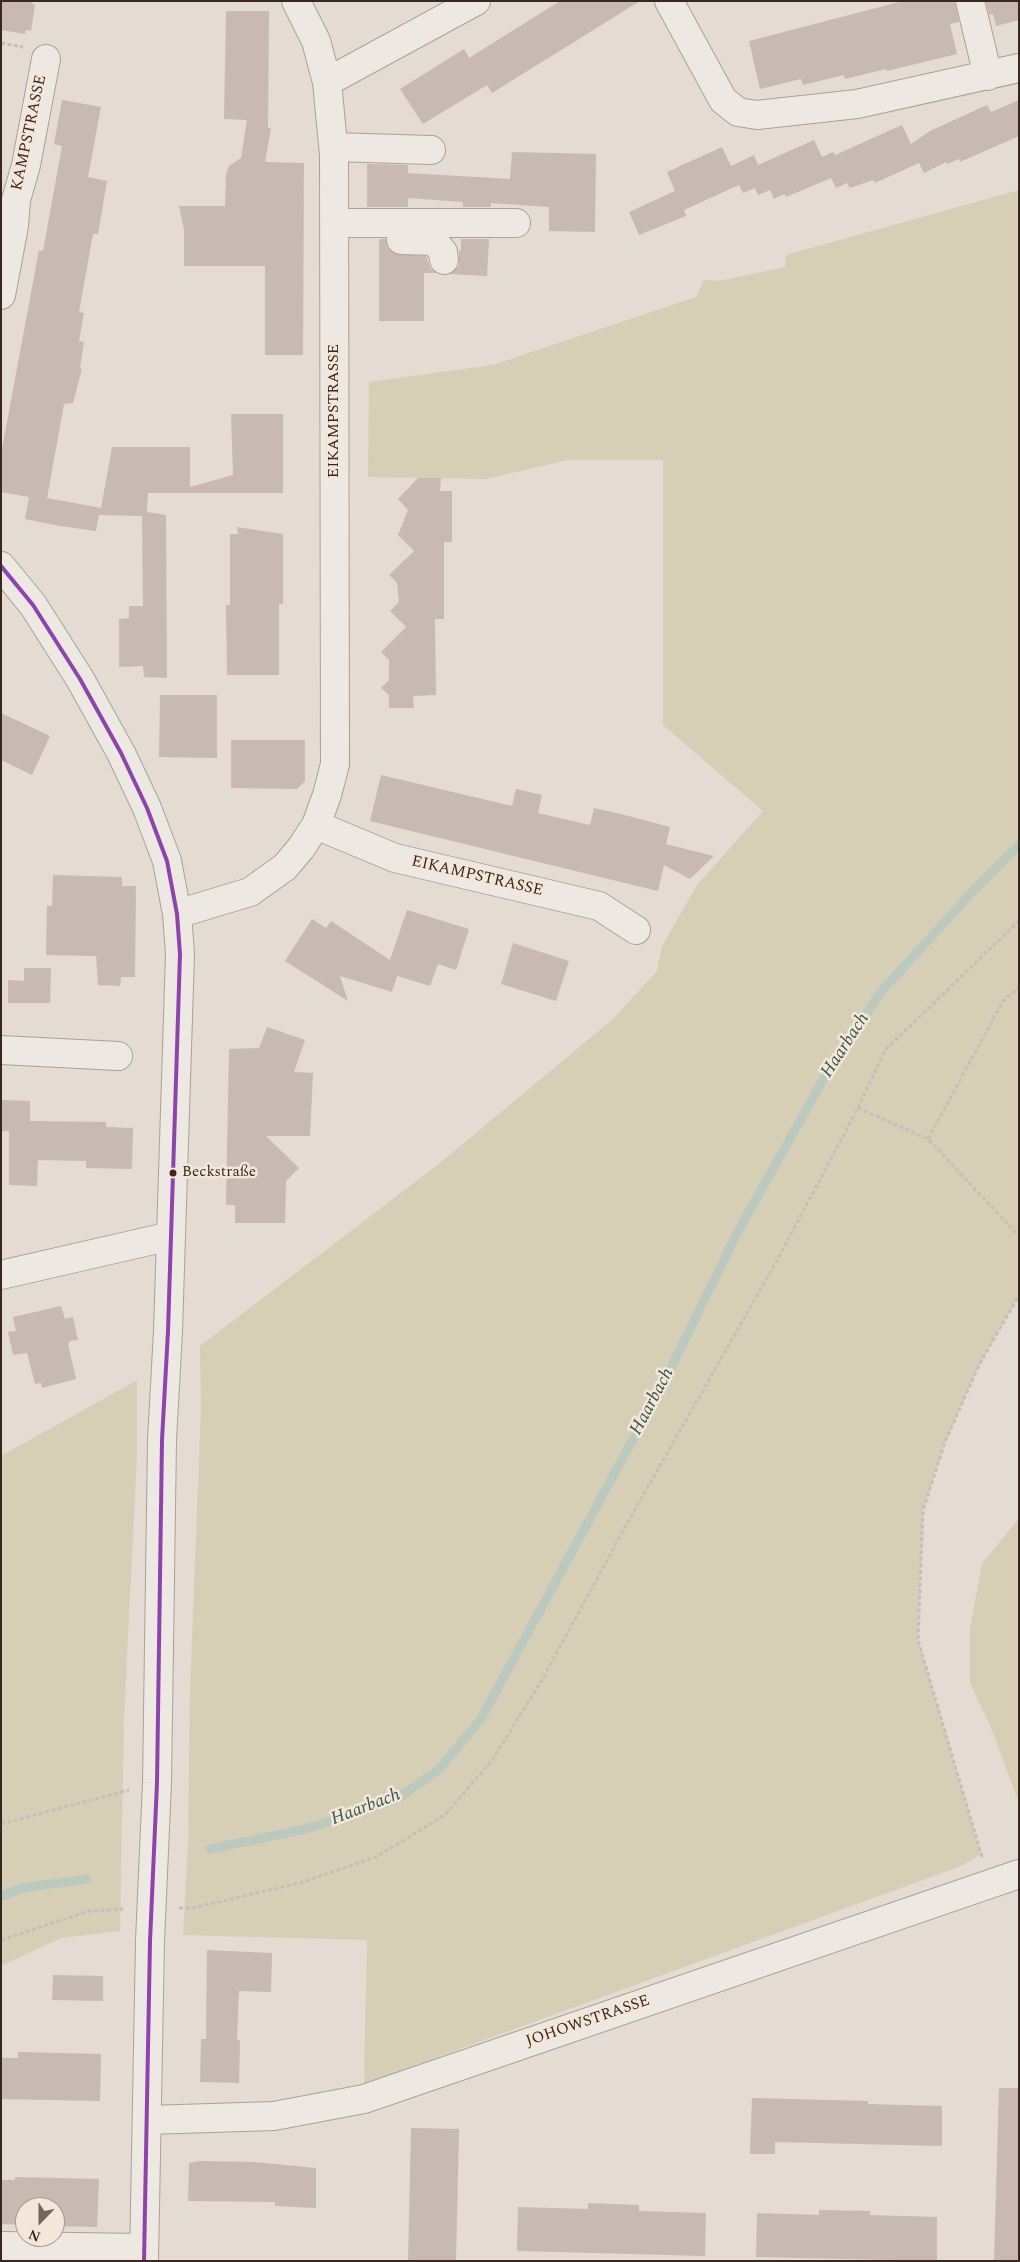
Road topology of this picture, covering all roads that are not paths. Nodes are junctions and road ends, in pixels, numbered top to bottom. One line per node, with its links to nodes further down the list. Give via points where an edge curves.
1 (296, 1): 8 (street, EIKAMPSTRASSE, via 316,41)
2 (476, 1): 8 (street)
3 (669, 1): 7 (street, via 723,100 738,112 757,114 857,104)
4 (970, 1): 7 (street)
5 (46, 59): 11 (street, KAMPSTRASSE, via 26,166)
6 (1019, 68): 7 (street)
7 (988, 76)
8 (327, 82): 9 (street, EIKAMPSTRASSE)
9 (334, 147): 10 (street); 13 (street, EIKAMPSTRASSE)
10 (431, 150)
11 (8, 192): 15 (street, KAMPSTRASSE, via 14,226)
12 (516, 222): 13 (street, via 456,221)
13 (335, 231): 14 (street, via 434,241 443,252); 17 (street, EIKAMPSTRASSE, via 335,764)
14 (444, 260)
15 (1, 295)
16 (1, 566): 18 (street, via 33,605 80,679 121,753 147,808 166,861)
17 (316, 825): 18 (street, EIKAMPSTRASSE, via 285,867 250,892); 19 (street, EIKAMPSTRASSE, via 396,858 599,906)
18 (177, 914): 22 (street, via 180,954)
19 (636, 930)
20 (1, 1050): 21 (street)
21 (118, 1056)
22 (172, 1236): 23 (street); 25 (street, via 162,1440)
23 (1, 1276)
24 (1019, 1874): 25 (street, JOHOWSTRASSE, via 364,2099 274,2116)
25 (148, 2120): 27 (street)
26 (1, 2246): 27 (street)
27 (144, 2254)

